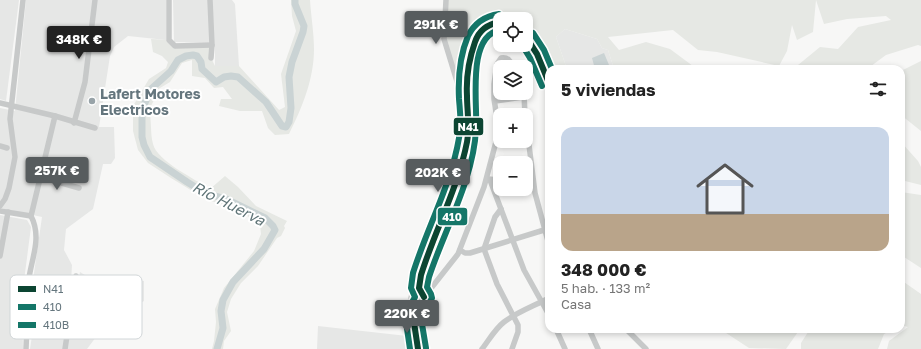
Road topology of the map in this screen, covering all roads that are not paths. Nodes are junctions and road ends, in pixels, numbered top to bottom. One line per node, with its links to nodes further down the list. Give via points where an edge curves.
1 (23, 0): 16 (street)
2 (95, 0): 18 (street, via 85,82)
3 (169, 0): 7 (street, via 169,40 175,46)
4 (210, 0): 7 (street)
5 (446, 0): 42 (street, via 444,39 463,106 464,135 453,178 416,275)
6 (493, 24): 40 (street, via 484,29 474,45 467,83 467,142 421,276)
7 (212, 46): 9 (street)
8 (533, 48): 12 (street)
9 (211, 58)
10 (499, 60): 11 (street)
11 (510, 60)
12 (545, 73)
13 (500, 100): 14 (street)
14 (495, 101): 23 (street, via 497,138)
15 (0, 103): 16 (street)
16 (12, 106): 17 (street); 27 (street, via 10,119 16,157 9,188)
17 (55, 116): 18 (street); 22 (street)
18 (74, 123): 19 (street)
19 (95, 128)
20 (0, 146): 21 (street)
21 (7, 148)
22 (41, 177): 26 (street); 31 (street)
23 (488, 179): 24 (street); 28 (street); 36 (street)
24 (493, 179)
25 (533, 182): 32 (street)
26 (79, 188)
27 (0, 206)
28 (501, 209): 34 (street); 35 (street, via 495,217)
29 (0, 211): 30 (street)
30 (8, 212): 31 (street); 37 (street)
31 (31, 216): 38 (street, via 37,237)
32 (544, 230): 33 (street); 34 (street)
33 (545, 233)
34 (513, 240): 35 (street); 41 (street, via 524,270)
35 (484, 249): 36 (street, via 468,254); 45 (street)
36 (460, 250): 40 (street)
37 (0, 256)
38 (30, 275)
39 (545, 300): 41 (street)
40 (421, 301): 42 (street); 44 (street)
41 (542, 302): 43 (street); 45 (street)
42 (411, 305): 44 (street)
43 (545, 307)
44 (413, 316): 53 (street)
45 (513, 316): 54 (street, via 500,326); 55 (street, via 518,329)
46 (558, 333): 56 (street)
47 (591, 333): 57 (street)
48 (630, 333): 58 (street)
49 (26, 339): 51 (street)
50 (67, 339): 52 (street)
51 (26, 349)
52 (65, 349)
53 (418, 349)
54 (482, 349)
55 (512, 349)
56 (565, 349)
57 (598, 349)
58 (646, 349)

